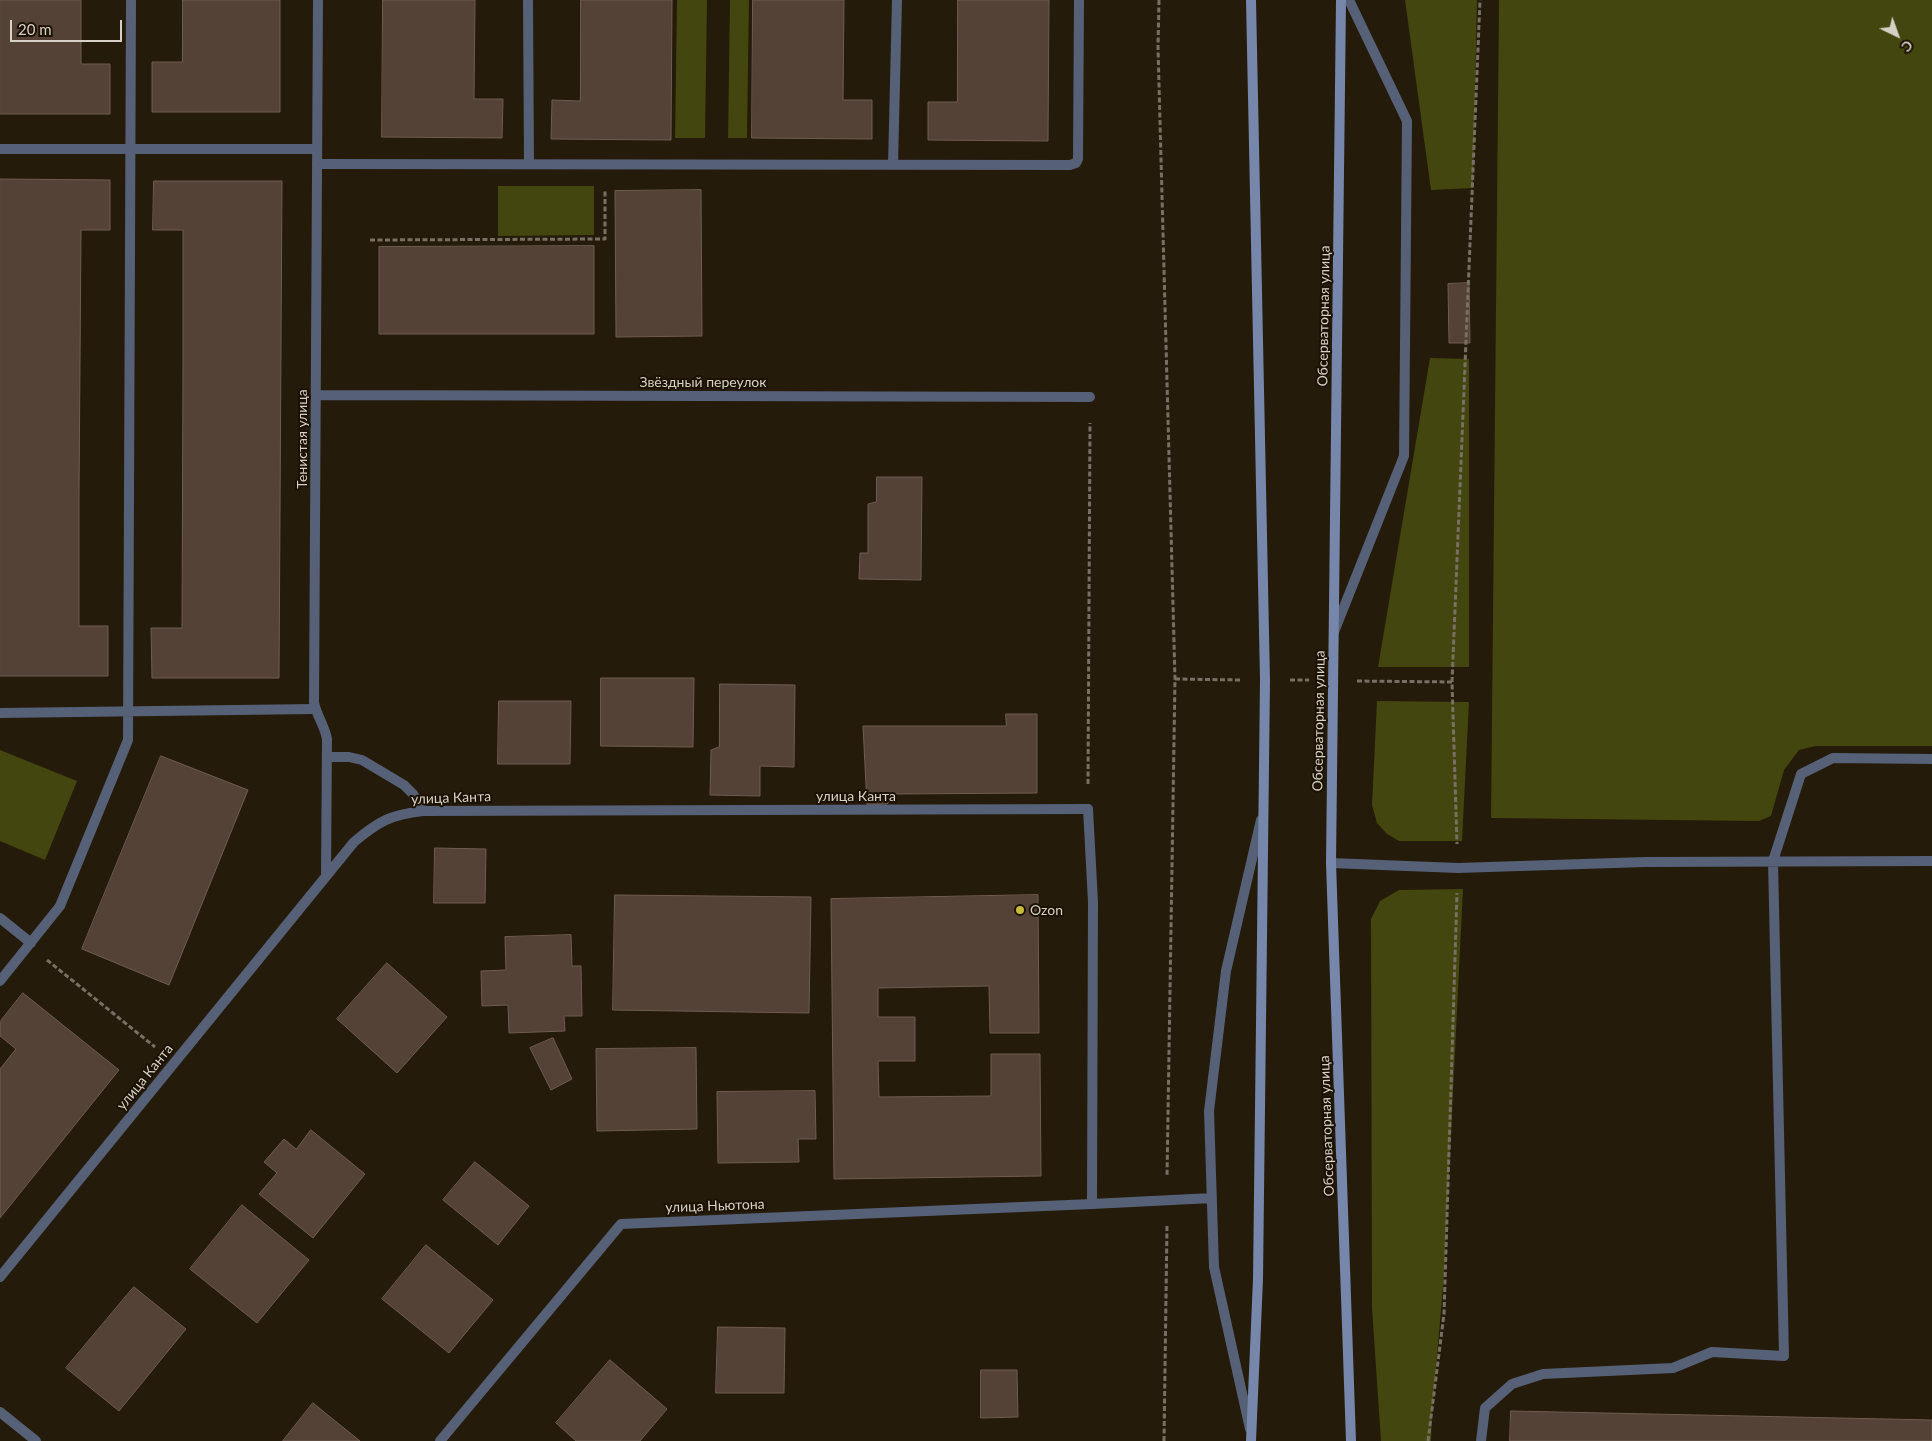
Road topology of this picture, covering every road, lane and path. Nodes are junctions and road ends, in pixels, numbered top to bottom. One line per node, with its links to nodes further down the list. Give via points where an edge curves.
1 (132, 0): 12 (street)
2 (318, 0): 13 (street, Тенистая улица)
3 (528, 0): 15 (street)
4 (897, 0): 16 (street)
5 (1079, 0): 16 (street, via 1076,163)
6 (1159, 0): 22 (path)
7 (1251, 0): 23 (main road)
8 (1341, 0): 21 (main road, Обсерваторная улица)
9 (1349, 0): 21 (street, via 1407,121 1404,456)
10 (1480, 0): 25 (path)
11 (0, 149): 12 (street)
12 (131, 149): 13 (street); 27 (street)
13 (317, 149): 14 (street, Тенистая улица)
14 (317, 164): 15 (street); 19 (street, Тенистая улица)
15 (530, 164): 16 (street)
16 (893, 165)
17 (605, 182): 18 (path, via 605,239)
18 (370, 240)
19 (316, 395): 20 (street, Звёздный переулок); 26 (street, Тенистая улица)
20 (1090, 397): 31 (path)
21 (1334, 633): 24 (main road, Обсерваторная улица)
22 (1175, 679): 23 (path); 44 (path)
23 (1265, 680): 24 (path); 32 (main road)
24 (1333, 680): 25 (path); 36 (main road, Обсерваторная улица)
25 (1452, 682): 37 (path)
26 (315, 709): 27 (street); 29 (street, Тенистая улица, via 325,731)
27 (128, 712): 28 (street); 40 (street, via 128,740 60,906)
28 (0, 714)
29 (327, 757): 33 (street, via 362,760 404,785); 38 (street, Тенистая улица)
30 (1932, 759): 34 (street, via 1833,758 1800,774)
31 (1088, 809): 33 (street, улица Канта); 45 (street, via 1092,902)
32 (1264, 810): 43 (street, via 1226,971 1209,1111); 48 (main road, via 1258,1279)
33 (423, 811): 38 (street, улица Канта, via 398,814 373,826 354,842)
34 (1773, 861): 35 (street); 37 (street); 54 (street, via 1784,1356 1712,1352 1673,1368 1543,1374 1512,1384 1485,1408)
35 (1932, 861)
36 (1331, 864): 37 (street); 52 (main road, Обсерваторная улица)
37 (1458, 868): 53 (path, via 1444,1314)
38 (326, 876): 42 (street, улица Канта)
39 (0, 918): 40 (street)
40 (30, 944): 41 (street); 42 (path)
41 (0, 981)
42 (174, 1062): 46 (street, улица Канта)
43 (1212, 1198): 44 (street, улица Ньютона); 48 (street, via 1214,1267)
44 (1167, 1201): 45 (street, улица Ньютона); 51 (path)
45 (1092, 1204): 50 (street, улица Ньютона, via 621,1224)
46 (0, 1277)
47 (0, 1412): 49 (street)
48 (1251, 1438)
49 (36, 1441)
50 (440, 1441)
51 (1164, 1441)
52 (1351, 1441)
53 (1428, 1441)
54 (1481, 1441)

